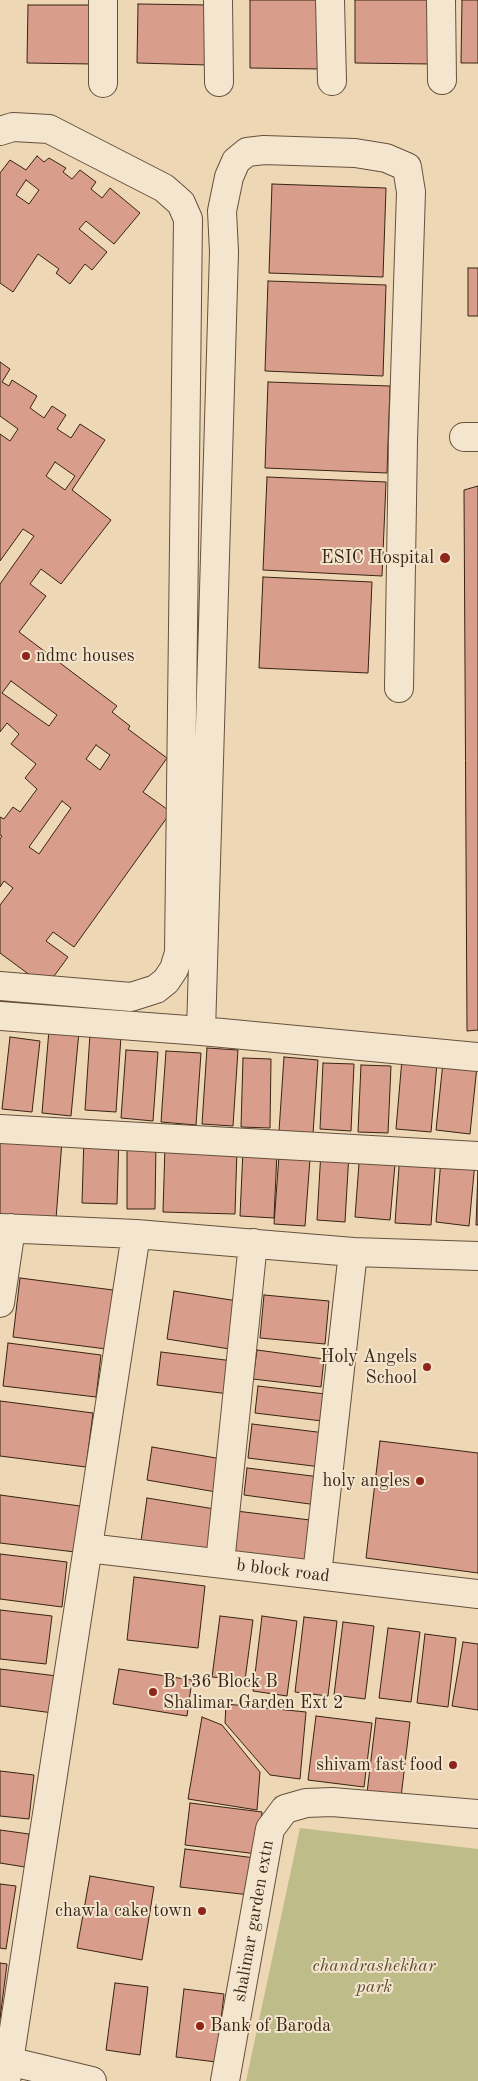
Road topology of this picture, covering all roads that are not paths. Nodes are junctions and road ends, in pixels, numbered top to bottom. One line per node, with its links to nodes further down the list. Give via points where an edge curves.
1 (104, 0): 8 (street)
2 (218, 0): 7 (street)
3 (330, 0): 6 (street)
4 (441, 0): 5 (street)
5 (442, 80)
6 (332, 81)
7 (219, 82)
8 (103, 83)
9 (0, 131): 11 (street, via 13,127 49,129 164,188 181,203 188,219 178,953 174,969 166,981 156,989 131,997)
10 (399, 688): 13 (street, via 411,192 407,167 386,158 355,153 247,152 236,161 229,177 222,211 223,282)
11 (0, 986)
12 (0, 1016): 13 (street)
13 (202, 1031): 14 (street)
14 (478, 1057)
15 (0, 1129): 16 (street)
16 (478, 1156)
17 (6, 1228): 18 (street); 22 (street)
18 (136, 1234): 19 (street); 23 (street)
19 (253, 1244): 20 (street); 24 (street)
20 (354, 1252): 21 (street); 25 (street)
21 (478, 1256)
22 (0, 1303)
23 (88, 1548): 24 (street, b block road); 28 (street)
24 (220, 1563): 25 (street, b block road)
25 (318, 1575): 26 (street, b block road)
26 (478, 1594)
27 (478, 1814): 30 (street, shalimar garden extn, via 332,1802 306,1803 284,1809 270,1829)
28 (5, 2067): 29 (street)
29 (92, 2081)
30 (225, 2081)

